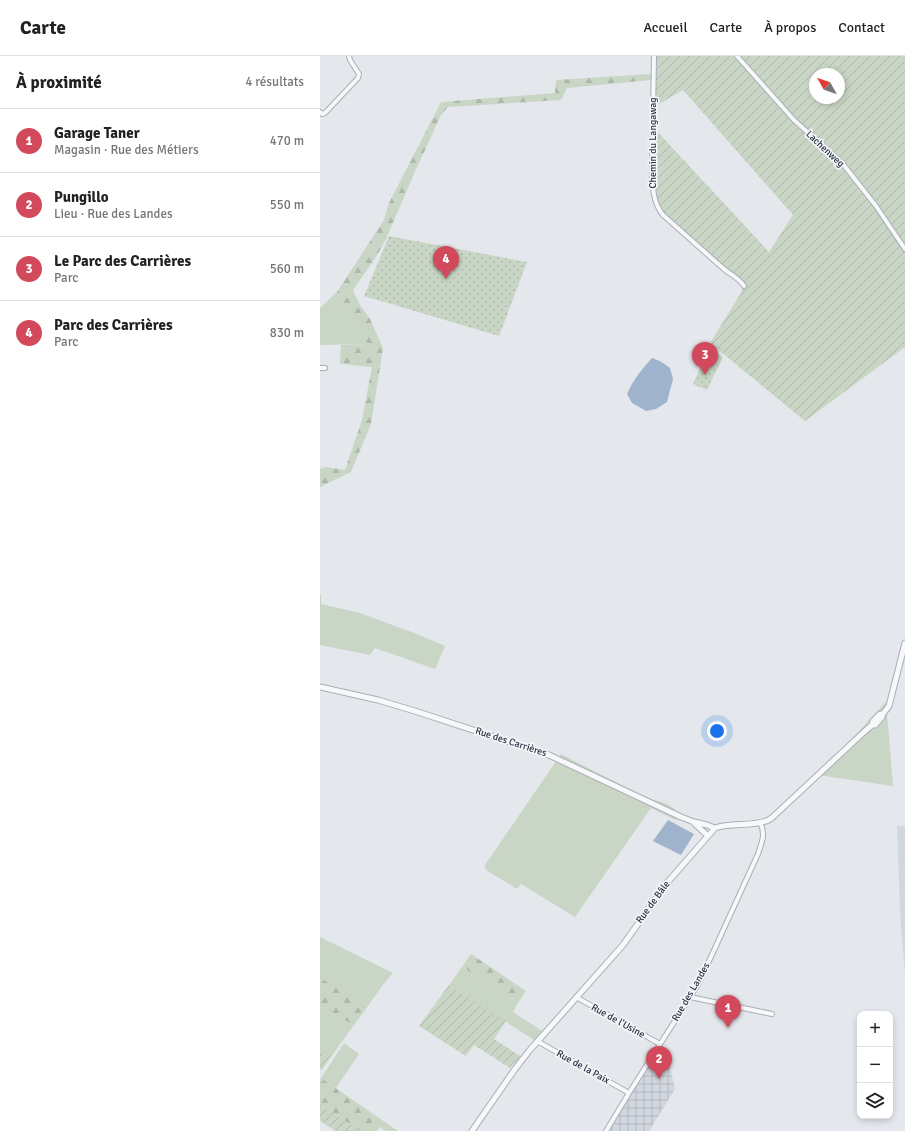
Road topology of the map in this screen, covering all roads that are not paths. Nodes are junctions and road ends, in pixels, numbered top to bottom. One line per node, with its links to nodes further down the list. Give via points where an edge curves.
1 (349, 56): 4 (street, via 359,74 358,78 325,113)
2 (654, 56): 6 (street, Chemin du Langawag, via 652,177 656,204 663,215)
3 (737, 56): 5 (street, Lachenweg, via 794,120 843,164)
4 (320, 112)
5 (905, 249)
6 (744, 286)
7 (320, 368): 8 (street)
8 (325, 368)
9 (905, 642): 12 (street, via 892,698 882,717 776,814)
10 (320, 686): 11 (street, Rue des Carrières, via 426,714 549,755)
11 (694, 822): 13 (street, Rue des Carrières); 14 (street, Rue des Carrières)
12 (760, 822): 13 (street, via 723,825); 16 (street, Rue des Landes, via 764,834 758,854 702,978)
13 (716, 828): 14 (street, Rue de Bâle)
14 (708, 836): 15 (street, Rue de Bâle, via 666,884 623,945)
15 (576, 997): 18 (street, Rue de Bâle); 19 (street, Rue de l'Usine)
16 (690, 997): 17 (street); 19 (street, Rue des Landes)
17 (772, 1014)
18 (538, 1041): 20 (street, Rue de la Paix); 21 (street, Rue de Bâle)
19 (660, 1044): 20 (street, Rue des Landes)
20 (629, 1093): 22 (street, Rue des Landes)
21 (472, 1131)
22 (606, 1131)

